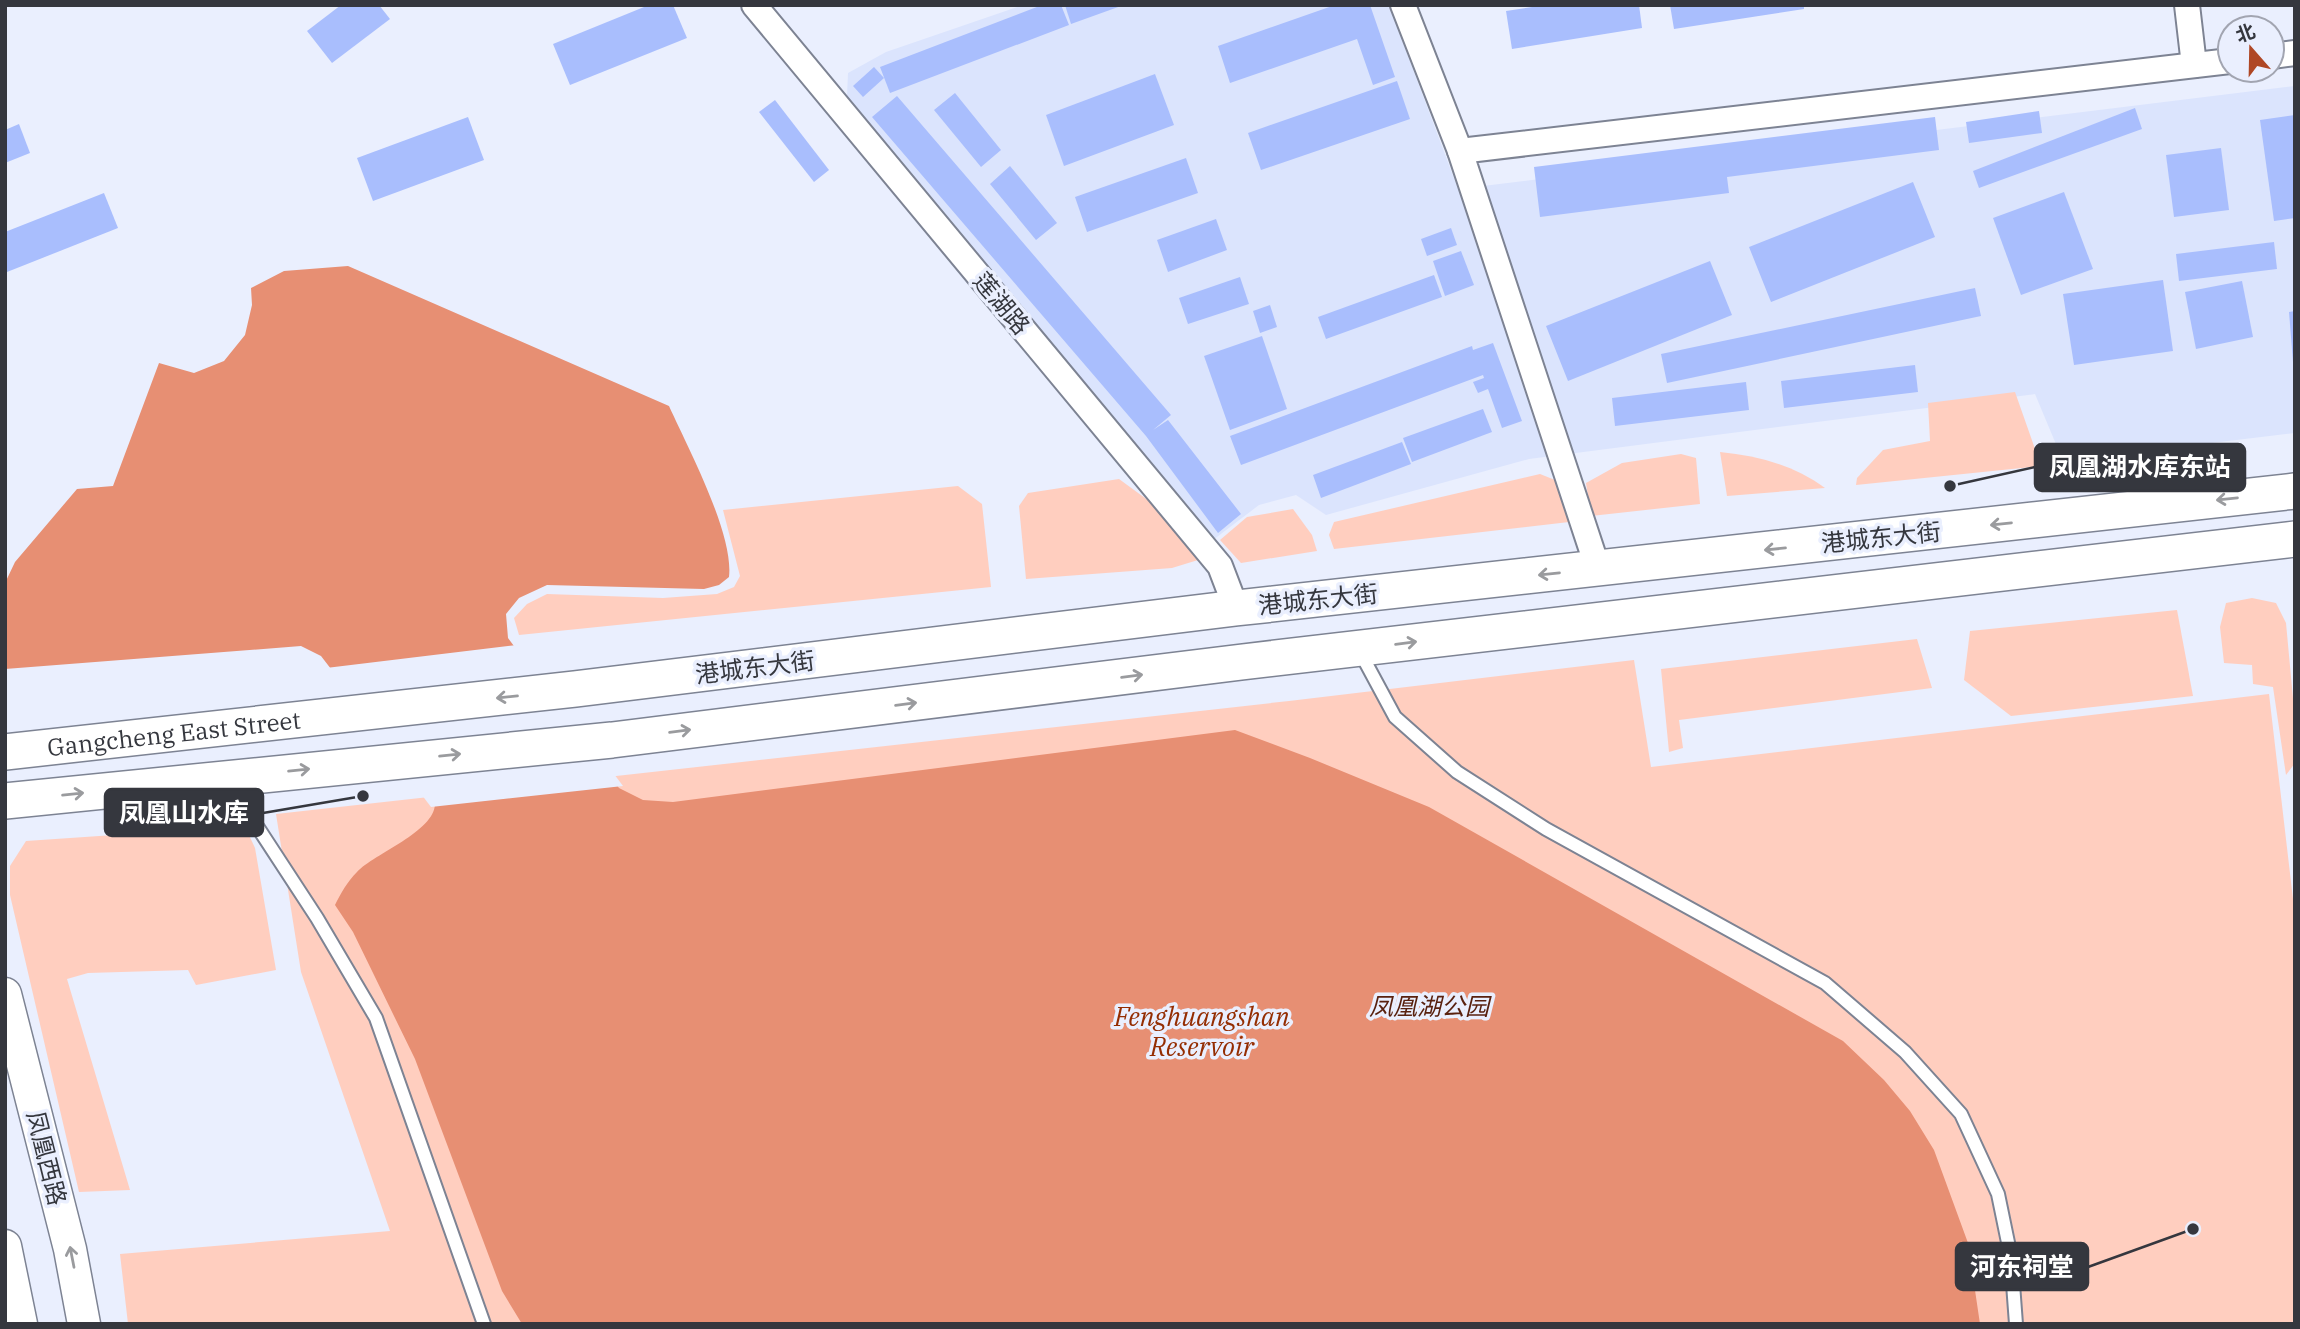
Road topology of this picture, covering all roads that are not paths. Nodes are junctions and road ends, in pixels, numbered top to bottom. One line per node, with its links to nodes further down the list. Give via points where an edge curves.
1 (754, 5): 10 (street, 莲湖路, via 1220,566)
2 (1403, 5): 6 (street)
3 (2187, 5): 5 (street)
4 (2216, 63): 5 (street)
5 (2194, 65): 6 (street)
6 (1460, 151): 9 (street)
7 (2295, 491): 9 (main road, 港城东大街, one-way to 9)
8 (2295, 539): 11 (main road, 港城东大街, one-way to 8)
9 (1598, 569): 10 (main road, 港城东大街, one-way to 10)
10 (1236, 608): 12 (main road, 港城东大街, one-way to 12)
11 (1358, 648): 13 (main road, 港城东大街, one-way to 11); 22 (lane, via 1395,717 1457,772 1546,829 1825,983 1905,1052 1961,1114 1998,1194 2011,1257)
12 (341, 715): 14 (main road, Gangcheng East Street)
13 (612, 740): 15 (main road, Gangcheng East Street, one-way to 13)
14 (5, 752)
15 (5, 801)
16 (253, 820): 21 (lane, via 376,1018)
17 (5, 994): 20 (street, 凤凰西路, one-way to 17, via 70,1249)
18 (5, 1246): 19 (street)
19 (21, 1324)
20 (84, 1324)
21 (484, 1324)
22 (2017, 1324)

